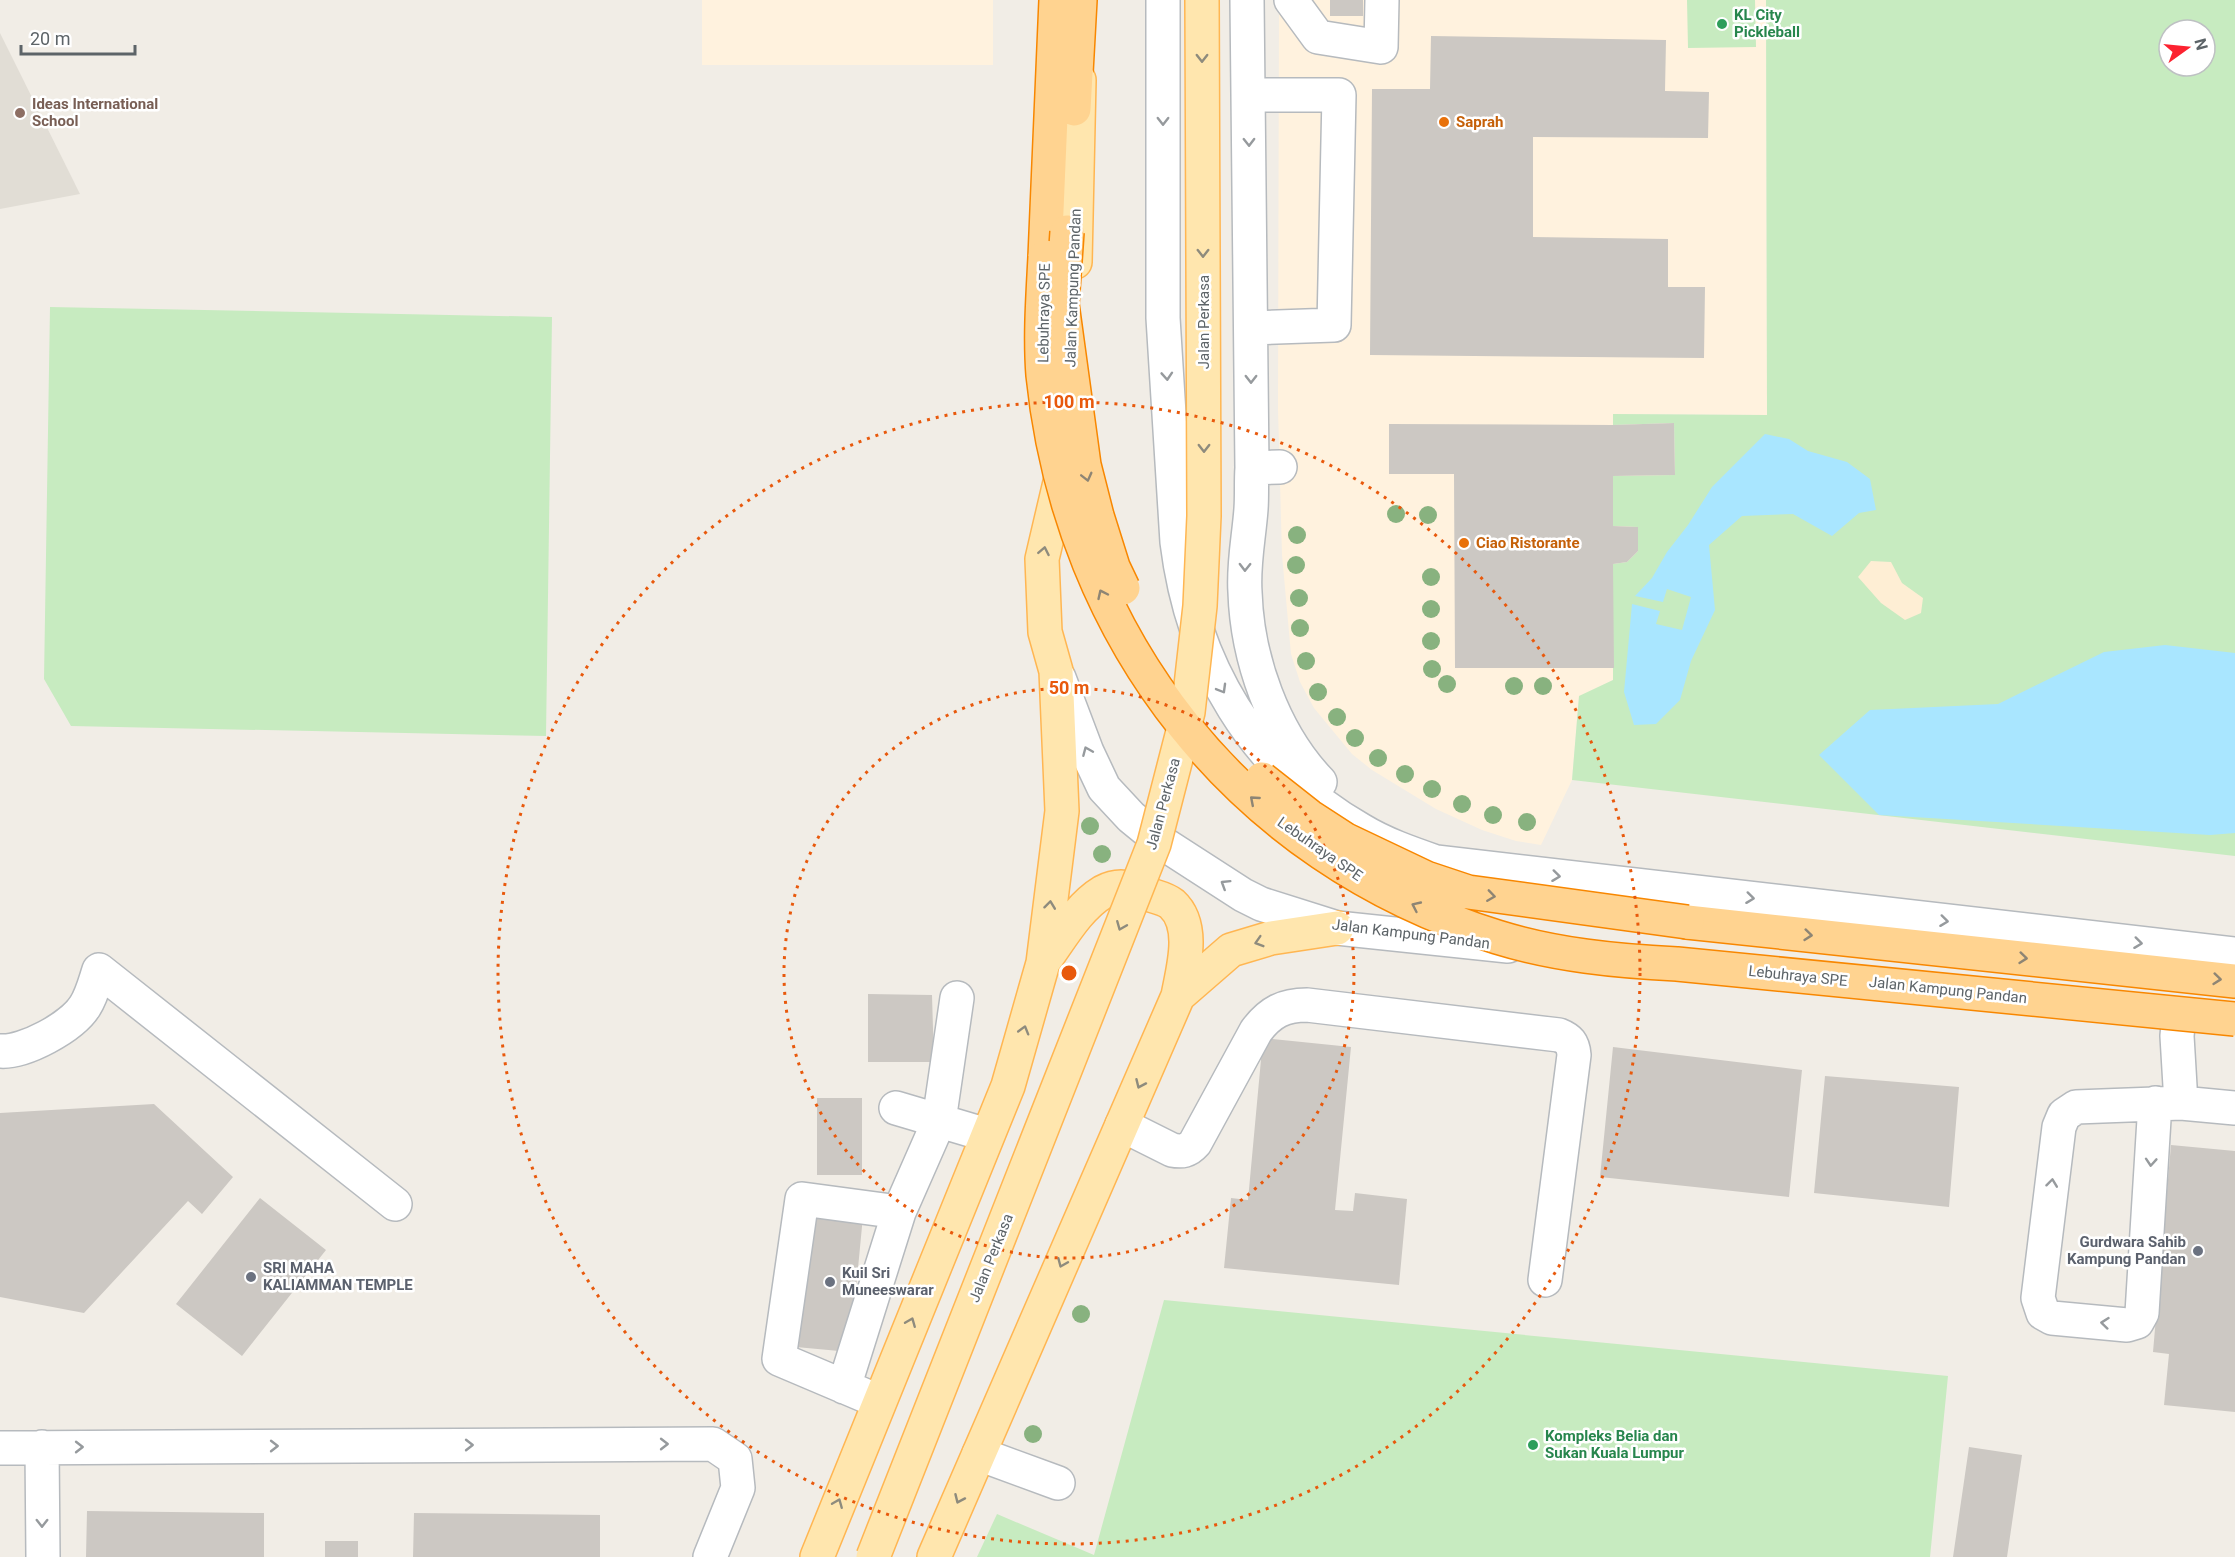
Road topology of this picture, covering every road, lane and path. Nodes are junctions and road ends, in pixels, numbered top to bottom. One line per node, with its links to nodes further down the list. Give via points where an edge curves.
1 (1043, 0): 12 (highway, Lebuhraya SPE)
2 (1056, 0): 12 (highway)
3 (1071, 0): 11 (highway, Lebuhraya SPE)
4 (1080, 0): 11 (highway); 14 (main road, Jalan Kampung Pandan, one-way to 4, via 1045,632 1042,559 1061,478 1073,332)
5 (1163, 0): 15 (street, one-way to 15, via 1163,318 1177,542 1188,608 1202,647 1241,720 1294,781 1360,830)
6 (1202, 0): 43 (main road, Jalan Perkasa, one-way to 43, bridge, via 1204,516 1200,606 1188,712 1154,844)
7 (1248, 0): 10 (street)
8 (1291, 0): 9 (street, via 1318,37 1381,47)
9 (1382, 0)
10 (1248, 95): 13 (street, one-way to 13); 13 (street, via 1339,95 1334,325)
11 (1067, 232): 19 (highway, Lebuhraya SPE, one-way to 19, bridge, via 1062,304 1084,465 1113,567 1162,662 1193,705 1267,783 1346,840 1426,878 1468,892 1687,922)
12 (1045, 257): 23 (highway, Lebuhraya SPE, one-way to 12, bridge, via 1616,961 1557,952 1498,938 1441,918 1386,893 1334,862 1239,787 1197,743 1161,697 1102,597 1063,488 1051,431 1041,315)
13 (1251, 328): 15 (street, one-way to 15, via 1266,468 1251,509 1245,593 1260,675 1274,712 1317,779 1375,831)
14 (1056, 671): 16 (street, Jalan Kampung Pandan, one-way to 14, via 1243,895 1164,844 1131,817 1104,788); 18 (main road, one-way to 14, via 1062,811)
15 (1436, 862): 17 (street, one-way to 17)
16 (1337, 928): 20 (main road, one-way to 20, via 1271,938 1230,950); 22 (street, Jalan Kampung Pandan)
17 (2235, 954)
18 (1043, 963): 20 (main road, via 1085,906 1104,891 1125,886 1171,903 1180,915 1186,952); 30 (main road, one-way to 18, via 1008,1086)
19 (2235, 981)
20 (1178, 996): 29 (main road, one-way to 29)
21 (957, 998): 28 (street)
22 (2179, 1014): 23 (street, Jalan Kampung Pandan); 25 (street)
23 (2235, 1019)
24 (0, 1051): 31 (street, via 12,1052 61,1029 85,1007 99,970)
25 (2168, 1103): 25 (street, one-way to 25, via 2142,1313 2137,1322 2127,1325 2052,1318 2043,1313 2038,1298 2059,1127 2064,1115 2076,1107); 27 (street)
26 (896, 1108): 28 (street)
27 (2235, 1108)
28 (939, 1121): 30 (street); 32 (street)
29 (1122, 1125): 33 (street, via 1172,1150 1189,1149 1265,1018 1292,1005 1568,1038 1574,1054); 38 (main road, one-way to 38)
30 (987, 1135): 35 (main road, one-way to 30)
31 (395, 1203)
32 (899, 1212): 34 (street); 34 (street, via 802,1199 779,1359)
33 (1545, 1280)
34 (844, 1387): 35 (street)
35 (878, 1401): 42 (main road, one-way to 35)
36 (42, 1447): 37 (street); 40 (street, one-way to 40); 41 (street, one-way to 41, via 713,1444 735,1459 738,1488)
37 (0, 1448)
38 (979, 1454): 39 (street); 44 (main road, one-way to 44)
39 (1058, 1483)
40 (43, 1557)
41 (710, 1557)
42 (817, 1557)
43 (873, 1557)
44 (934, 1557)

